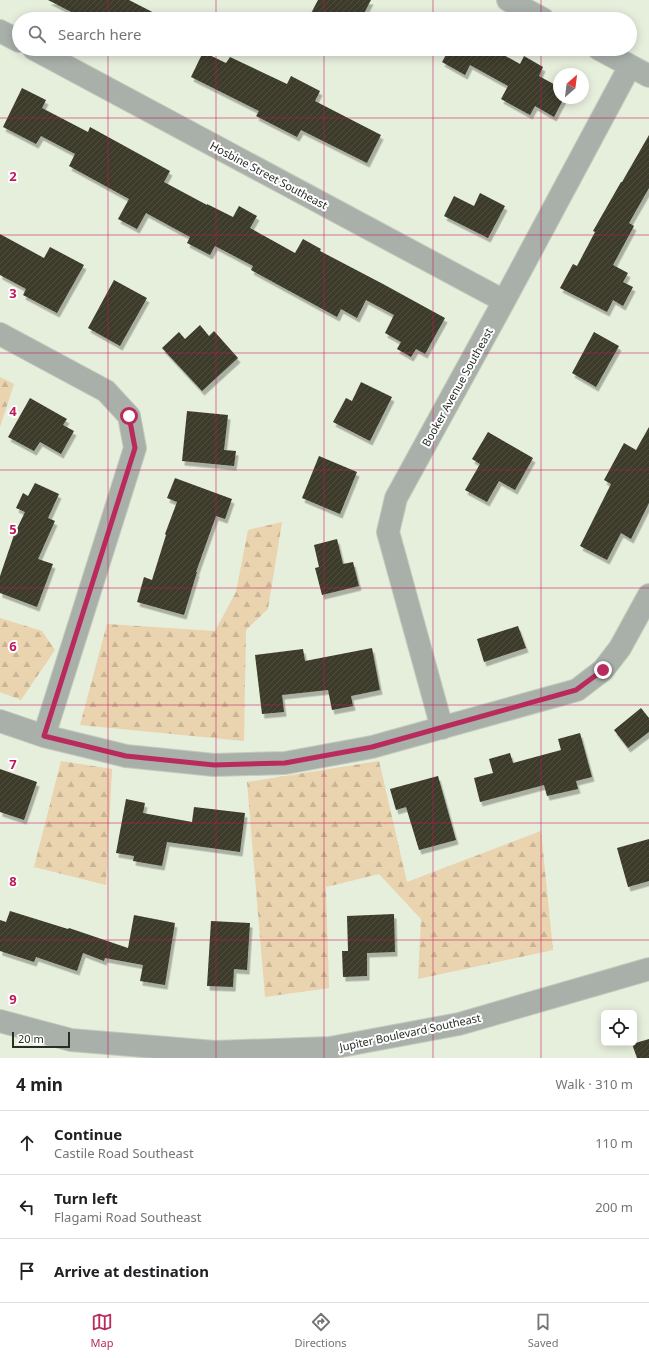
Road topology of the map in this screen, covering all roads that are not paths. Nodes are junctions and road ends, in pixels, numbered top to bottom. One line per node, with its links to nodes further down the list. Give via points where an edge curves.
1 (508, 0): 2 (street)
2 (531, 12)
3 (0, 31): 4 (street)
4 (12, 37)
5 (47, 56): 8 (street, Hosbine Street Southeast)
6 (612, 56): 7 (street)
7 (640, 71): 8 (street, Booker Avenue Southeast)
8 (504, 301): 12 (street, Booker Avenue Southeast, via 396,498 388,532)
9 (0, 334): 13 (street, via 106,391 129,416 135,448)
10 (649, 594): 12 (street, via 620,648 603,670 576,690)
11 (0, 721): 13 (street)
12 (442, 728): 13 (street, via 372,747 285,763 214,765 126,756)
13 (44, 736)
14 (649, 969): 15 (street, Jupiter Boulevard Southeast, via 460,1024 330,1048 215,1052 71,1040)
15 (0, 1021)

